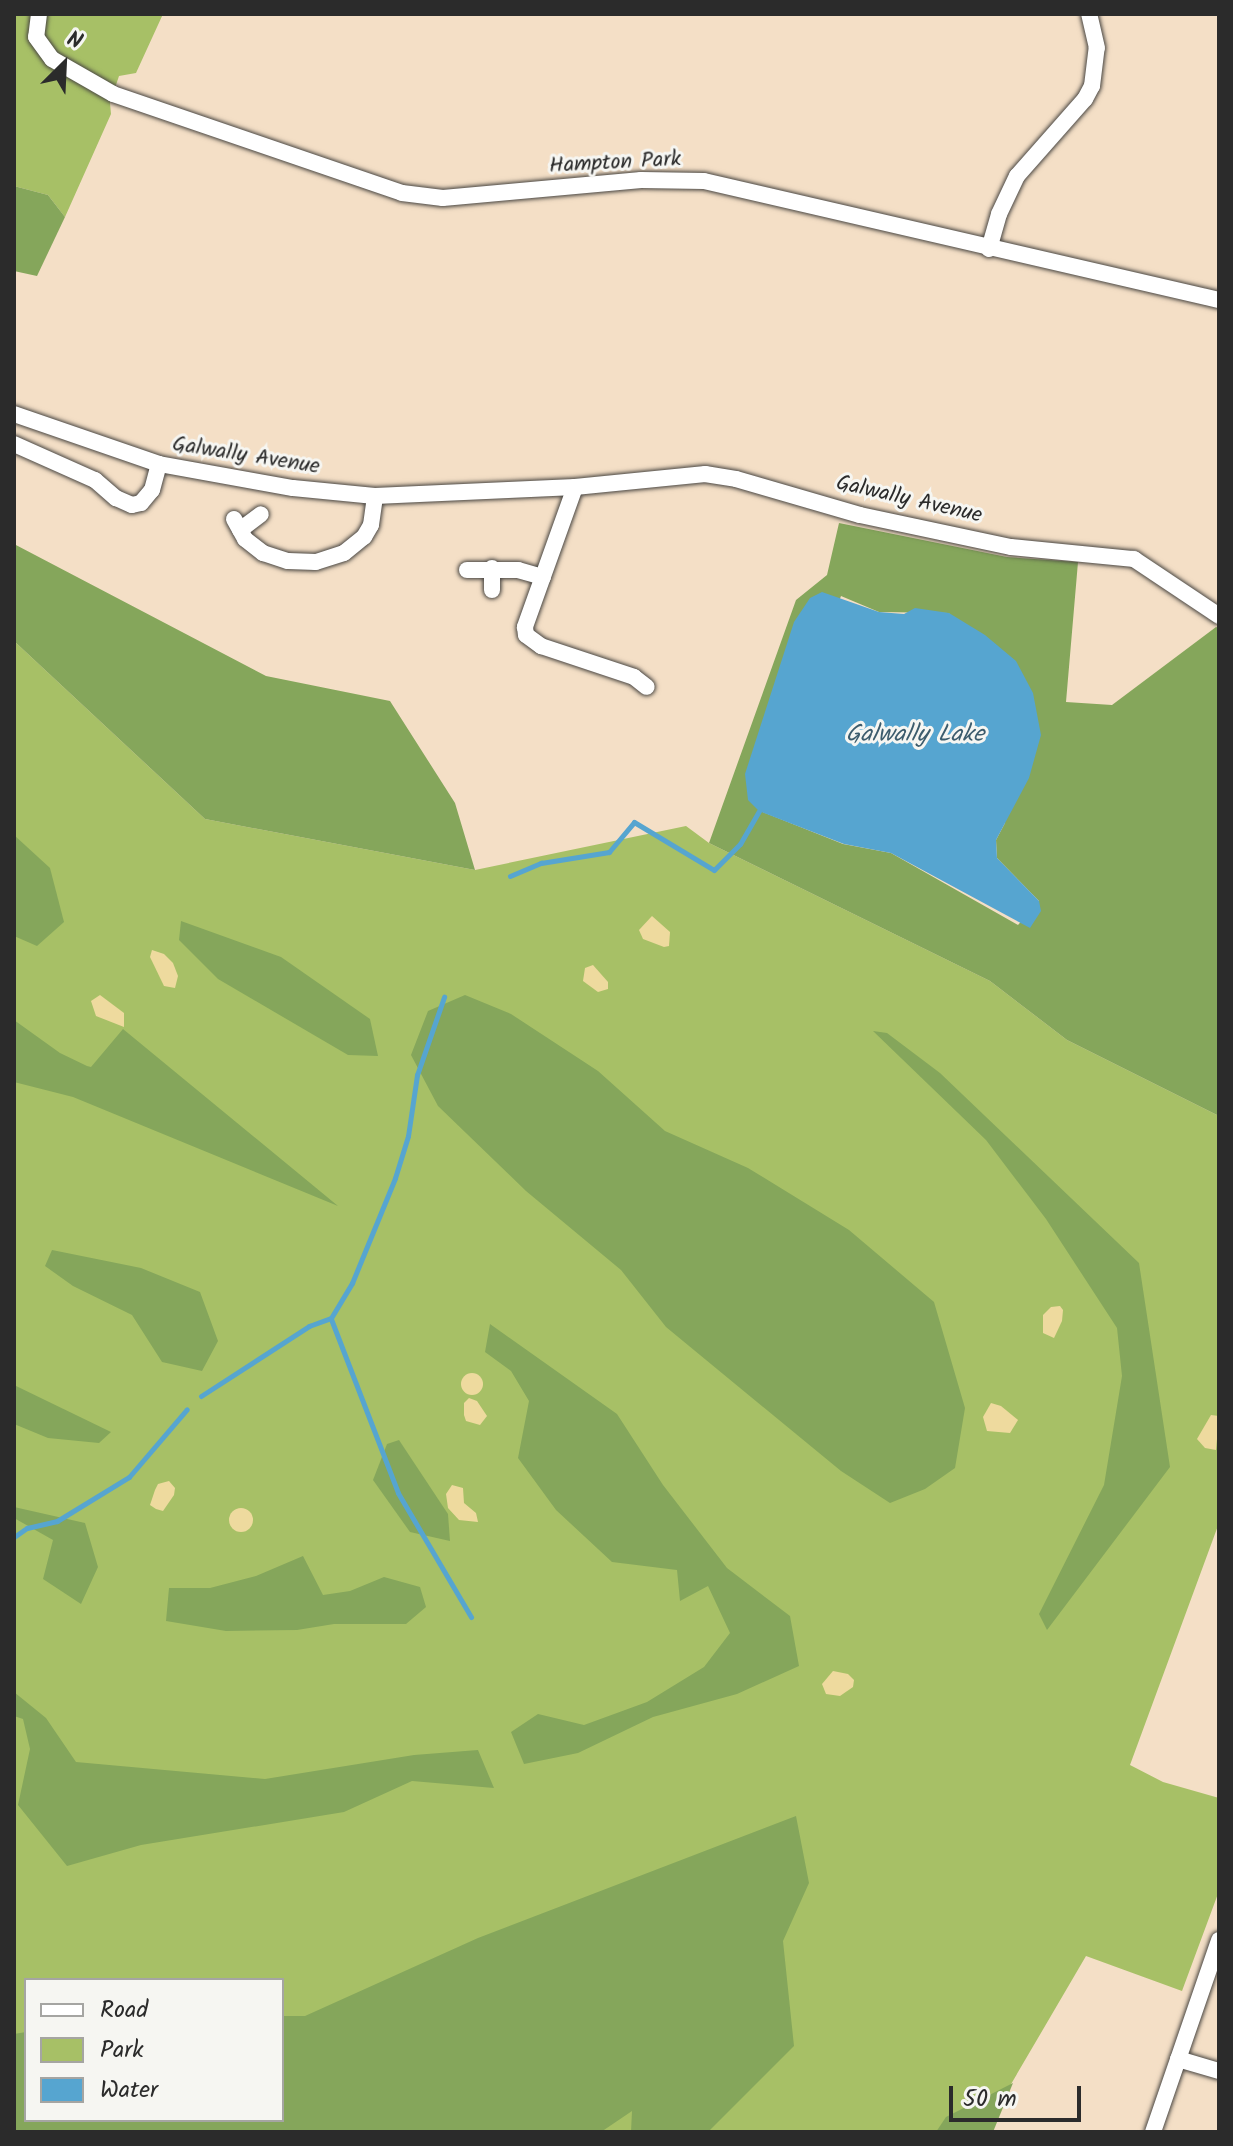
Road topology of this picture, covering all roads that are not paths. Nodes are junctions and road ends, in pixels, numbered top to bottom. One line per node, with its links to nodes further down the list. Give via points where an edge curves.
1 (39, 14): 3 (street, Hampton Park, via 36,37 52,59 113,94 402,193 443,198 641,180 704,181)
2 (1089, 14): 3 (street, via 1097,48 1092,86 1017,176)
3 (989, 249): 4 (street, Hampton Park)
4 (1219, 300)
5 (14, 414): 7 (street, Galwally Avenue)
6 (14, 444): 7 (street, via 95,480 132,505 152,490)
7 (159, 464): 9 (street, Galwally Avenue, via 265,484)
8 (575, 487): 9 (street, Galwally Avenue); 13 (street); 15 (street, Galwally Avenue, via 705,474 876,519 1011,547 1115,555 1134,559)
9 (375, 496): 10 (street, via 364,537 344,553 316,562 275,558 253,547 237,524)
10 (261, 514)
11 (492, 568): 12 (street); 13 (street); 14 (street)
12 (467, 570)
13 (543, 577): 16 (street, via 525,627 530,640 634,677)
14 (492, 590)
15 (1219, 616)
16 (647, 687)
17 (1219, 1940): 18 (street)
18 (1178, 2059): 19 (street); 20 (street)
19 (1219, 2071)
20 (1153, 2132)

